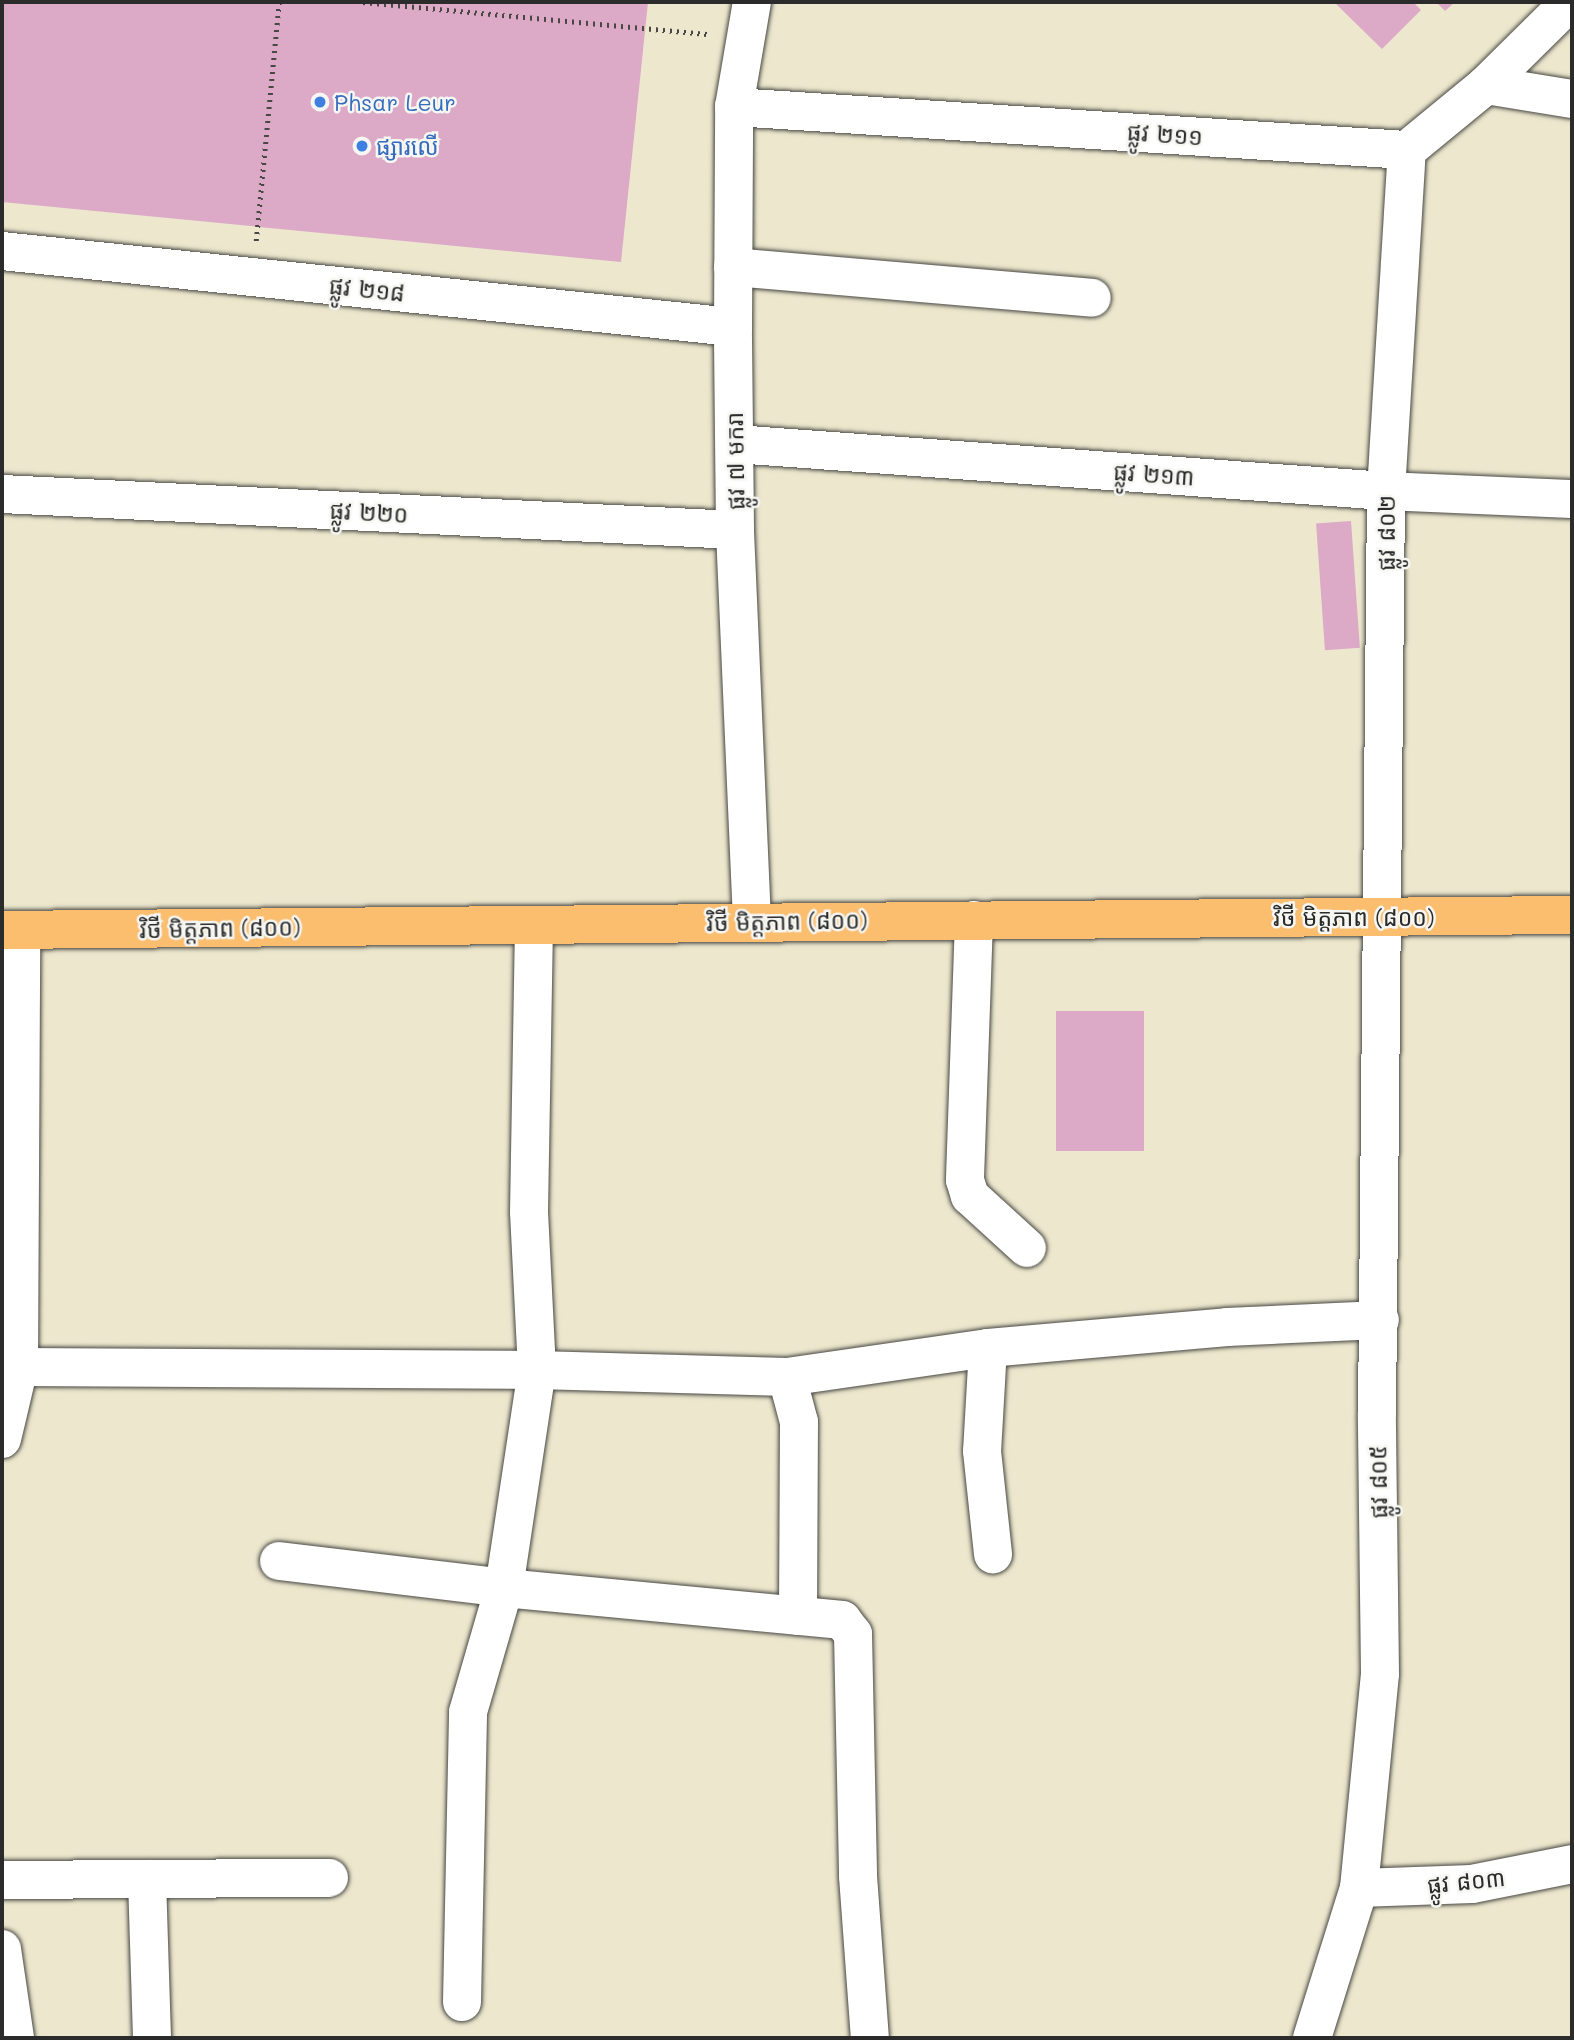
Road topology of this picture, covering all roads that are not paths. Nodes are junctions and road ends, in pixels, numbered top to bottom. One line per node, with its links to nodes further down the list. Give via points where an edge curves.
1 (1570, 2): 3 (street)
2 (749, 20): 5 (street, ផ្លូវ ៧ មករា)
3 (1486, 85): 4 (street); 6 (street)
4 (1572, 99)
5 (734, 107): 6 (street, ផ្លូវ ២១១); 8 (street, ផ្លូវ ៧ មករា)
6 (1407, 150): 12 (street, ផ្លូវ ៨០២)
7 (2, 251): 10 (street, ផ្លូវ ២១៨)
8 (733, 267): 9 (street); 10 (street, ផ្លូវ ៧ មករា)
9 (1091, 298)
10 (733, 327): 11 (street, ផ្លូវ ៧ មករា)
11 (735, 444): 12 (street, ផ្លូវ ២១៣); 15 (street, ផ្លូវ ៧ មករា)
12 (1386, 491): 14 (street, ផ្លូវ ២១៣); 17 (street, ផ្លូវ ៨០២)
13 (2, 494): 15 (street, ផ្លូវ ២២០)
14 (1572, 499)
15 (735, 530): 19 (street, ផ្លូវ ៧ មករា)
16 (1572, 915): 17 (main road, វិថី មិត្តភាព (៨០០))
17 (1384, 917): 18 (main road, វិថី មិត្តភាព (៨០០)); 23 (street, ផ្លូវ ៨០៥)
18 (974, 920): 19 (main road, វិថី មិត្តភាព (៨០០)); 22 (street, via 965,1180 970,1196)
19 (751, 921): 20 (main road, វិថី មិត្តភាព (៨០០))
20 (534, 926): 21 (main road, វិថី មិត្តភាព (៨០០)); 26 (street, via 529,1212)
21 (11, 930): 25 (street)
22 (1027, 1248)
23 (1380, 1320): 24 (street, via 1227,1327); 37 (street, ផ្លូវ ៨០៥, via 1380,1674)
24 (988, 1348): 27 (street); 29 (street, via 982,1451)
25 (19, 1367): 26 (street); 28 (street)
26 (537, 1370): 27 (street); 31 (street)
27 (787, 1377): 32 (street, via 799,1422)
28 (2, 1438)
29 (993, 1554)
30 (279, 1560): 31 (street)
31 (504, 1588): 32 (street); 39 (street, via 468,1712)
32 (798, 1616): 42 (street, via 842,1620 853,1634 858,1876)
33 (1572, 1864): 37 (street, ផ្លូវ ៨០៣, via 1472,1884)
34 (329, 1878): 35 (street)
35 (147, 1879): 36 (street); 41 (street)
36 (2, 1880)
37 (1359, 1888): 43 (street, ផ្លូវ ៨០៥)
38 (2, 1949): 40 (street)
39 (462, 2002)
40 (15, 2038)
41 (152, 2038)
42 (870, 2038)
43 (1312, 2038)

